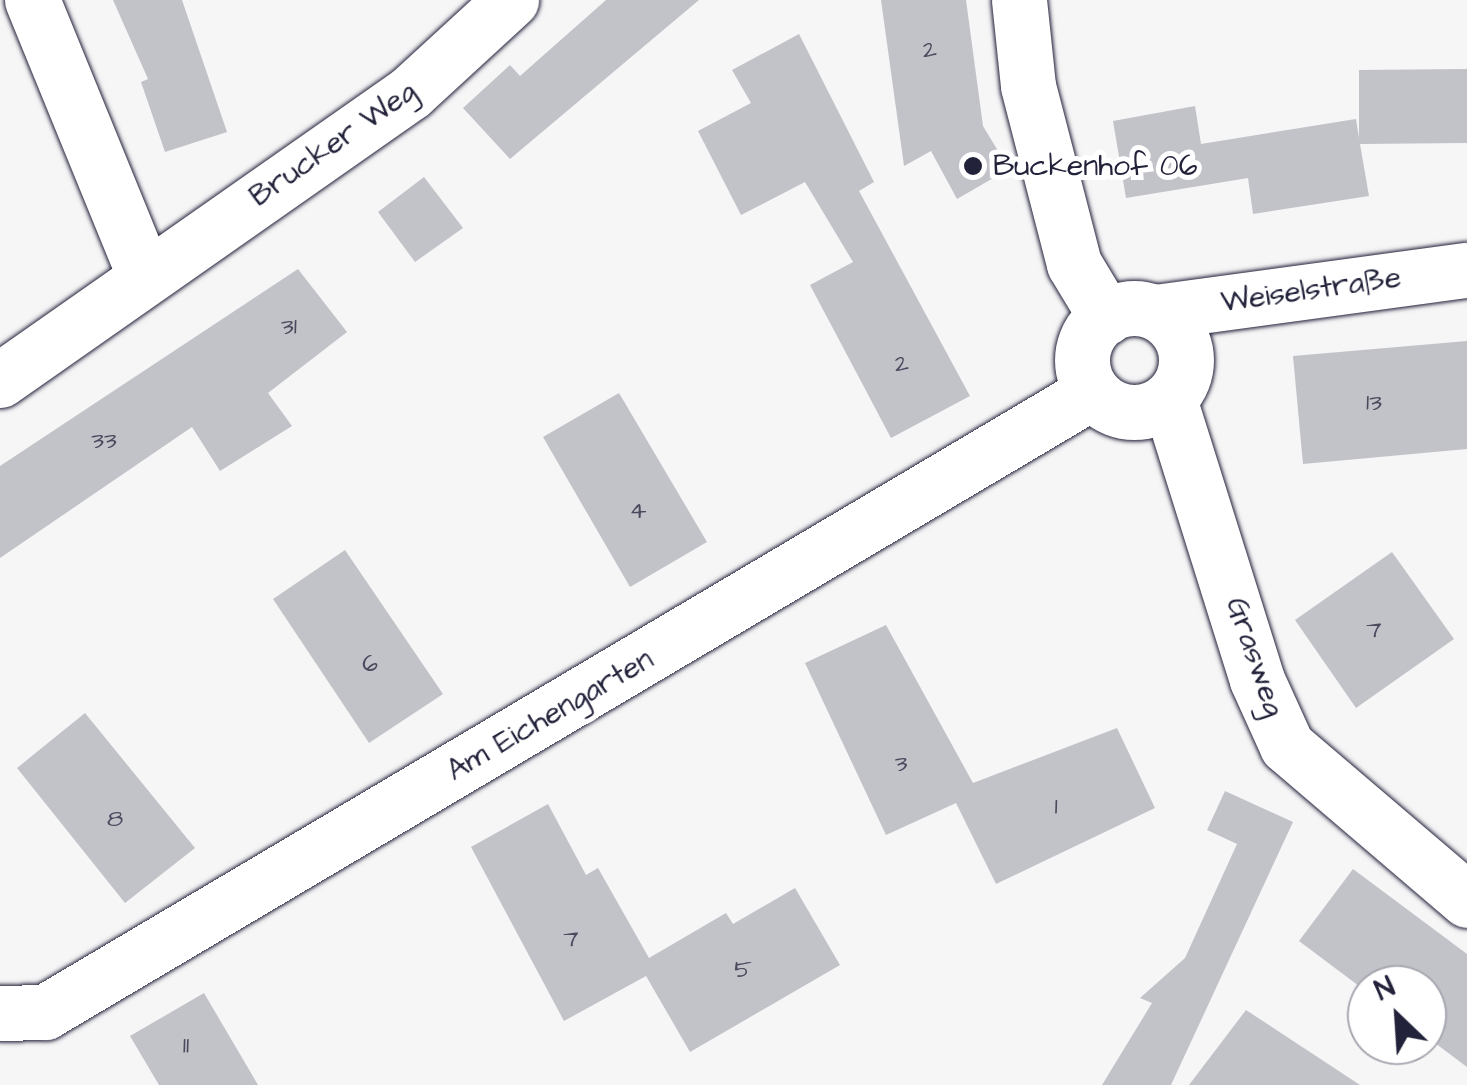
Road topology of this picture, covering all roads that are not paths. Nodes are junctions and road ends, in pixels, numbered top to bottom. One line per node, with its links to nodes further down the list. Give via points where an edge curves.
1 (32, 0): 5 (street)
2 (511, 0): 5 (street, Brucker Weg, via 411,92)
3 (1019, 0): 6 (street, via 1028,86 1071,253)
4 (1467, 270): 6 (street, Weiselstraße)
5 (144, 275): 7 (street, Brucker Weg)
6 (1131, 315): 8 (street, via 1082,360); 9 (street, via 1186,352)
7 (0, 380)
8 (1092, 392): 9 (street, via 1121,411); 11 (street, Am Eichengarten, via 45,1012)
9 (1170, 399): 10 (street, Grasweg, via 1258,680 1288,746)
10 (1467, 900)
11 (0, 1013)

